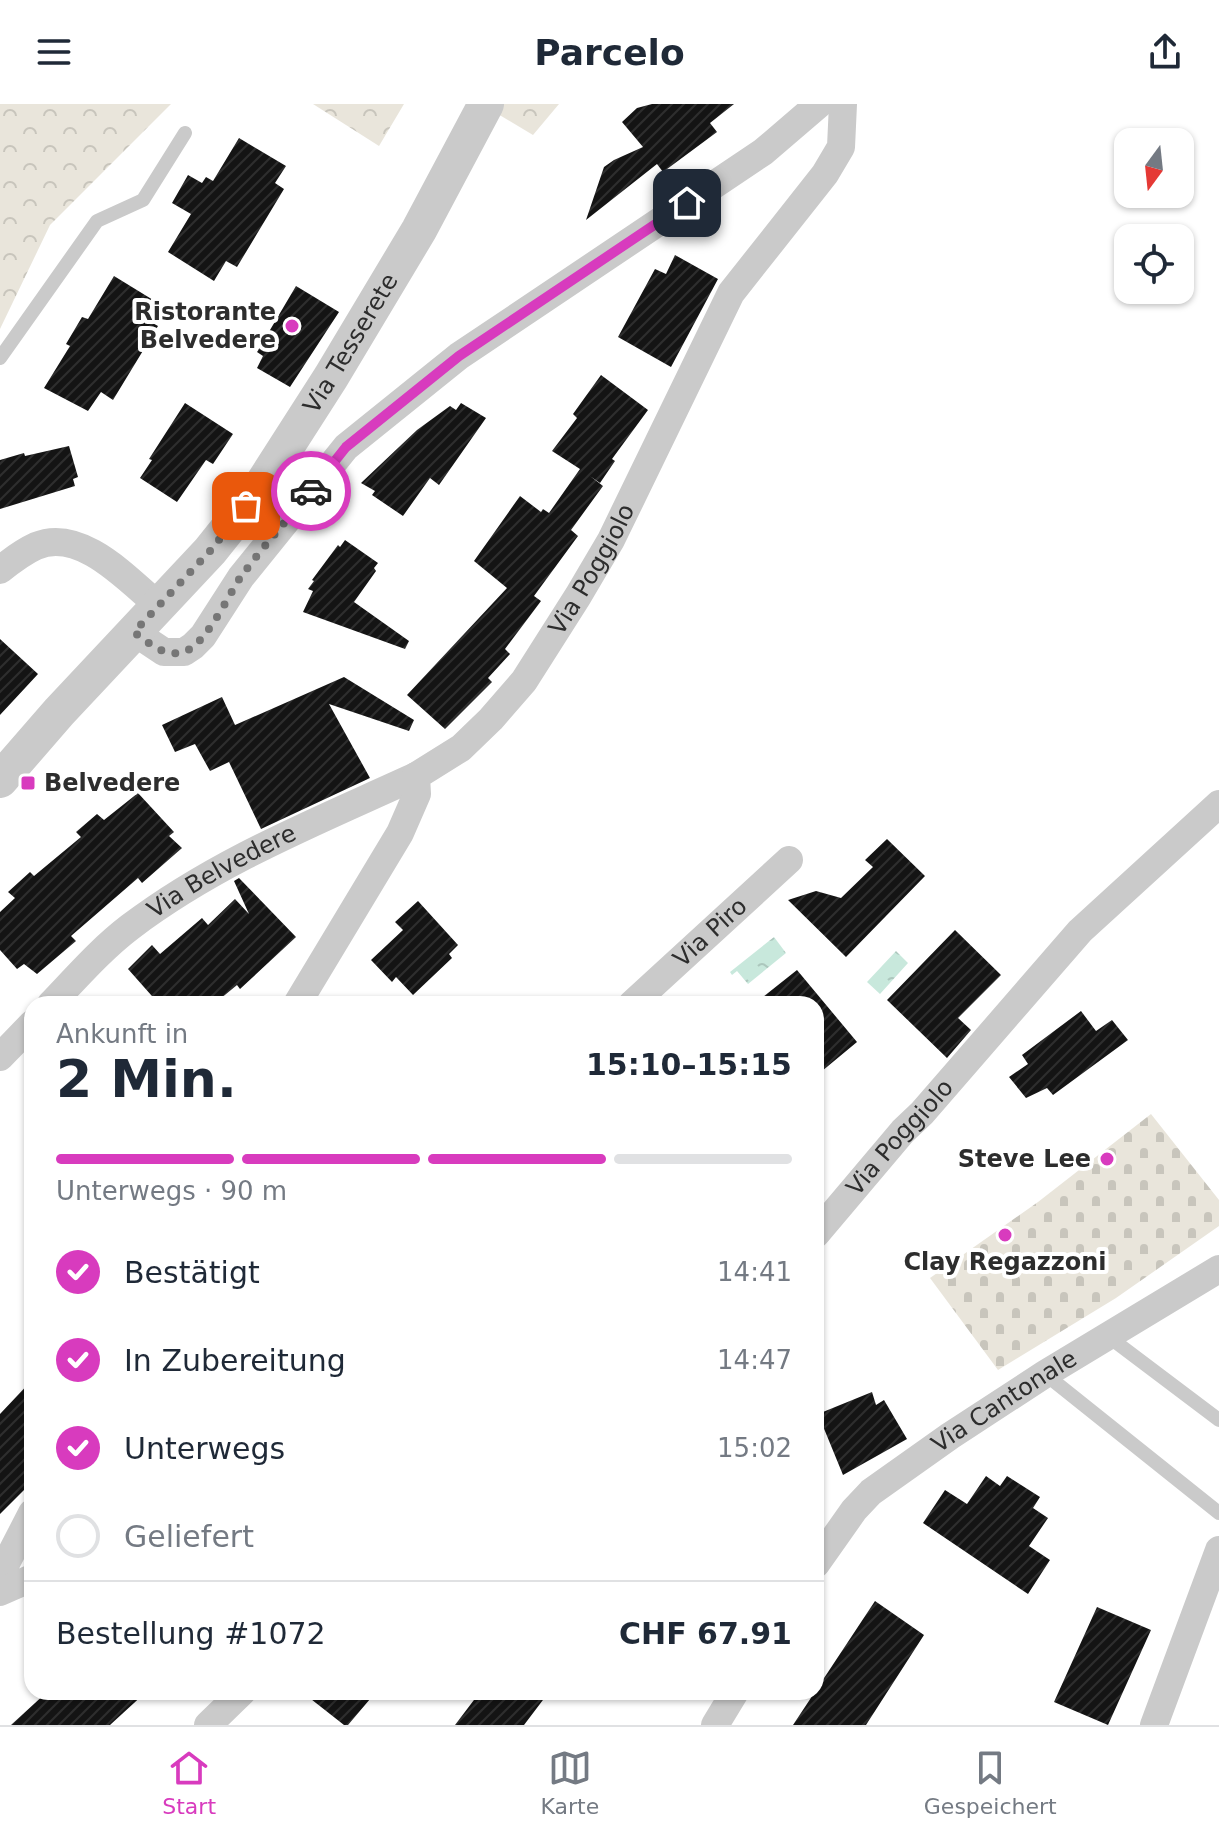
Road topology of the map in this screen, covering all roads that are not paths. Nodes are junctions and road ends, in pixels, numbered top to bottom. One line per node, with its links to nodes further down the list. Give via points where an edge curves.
1 (486, 104): 7 (street, Via Tesserete, via 419,230 258,491)
2 (819, 104): 8 (street, via 763,152 459,356 346,447 241,577 193,646 184,652 164,652)
3 (843, 104): 9 (street, Via Poggiolo, via 841,147 731,293 611,540 524,681 461,748)
4 (185, 133): 5 (lane, via 143,200 97,221)
5 (0, 358)
6 (0, 570): 7 (street, via 38,545 59,542 102,559)
7 (158, 605): 8 (street, Via Tesserete)
8 (134, 632): 10 (street, Via Tesserete)
9 (416, 776): 13 (street, Via Belvedere, via 232,860 173,896 127,929); 14 (street, via 417,794 400,833)
10 (0, 780)
11 (1219, 804): 18 (street, Via Poggiolo, via 1080,931)
12 (789, 860): 15 (street, Via Piro)
13 (59, 996)
14 (302, 996)
15 (641, 996)
16 (24, 1032): 17 (street)
17 (0, 1057)
18 (824, 1225)
19 (1219, 1269): 20 (street, Via Cantonale)
20 (1109, 1337): 21 (street, Via Cantonale); 22 (lane)
21 (1045, 1374): 23 (lane); 26 (street, Via Cantonale, via 871,1492)
22 (1219, 1420)
23 (1219, 1513)
24 (24, 1528): 27 (street)
25 (1219, 1550): 34 (street)
26 (824, 1553)
27 (0, 1575)
28 (24, 1582): 29 (street)
29 (0, 1592)
30 (234, 1700): 32 (street)
31 (730, 1700): 33 (street)
32 (208, 1725)
33 (715, 1725)
34 (1154, 1725)

